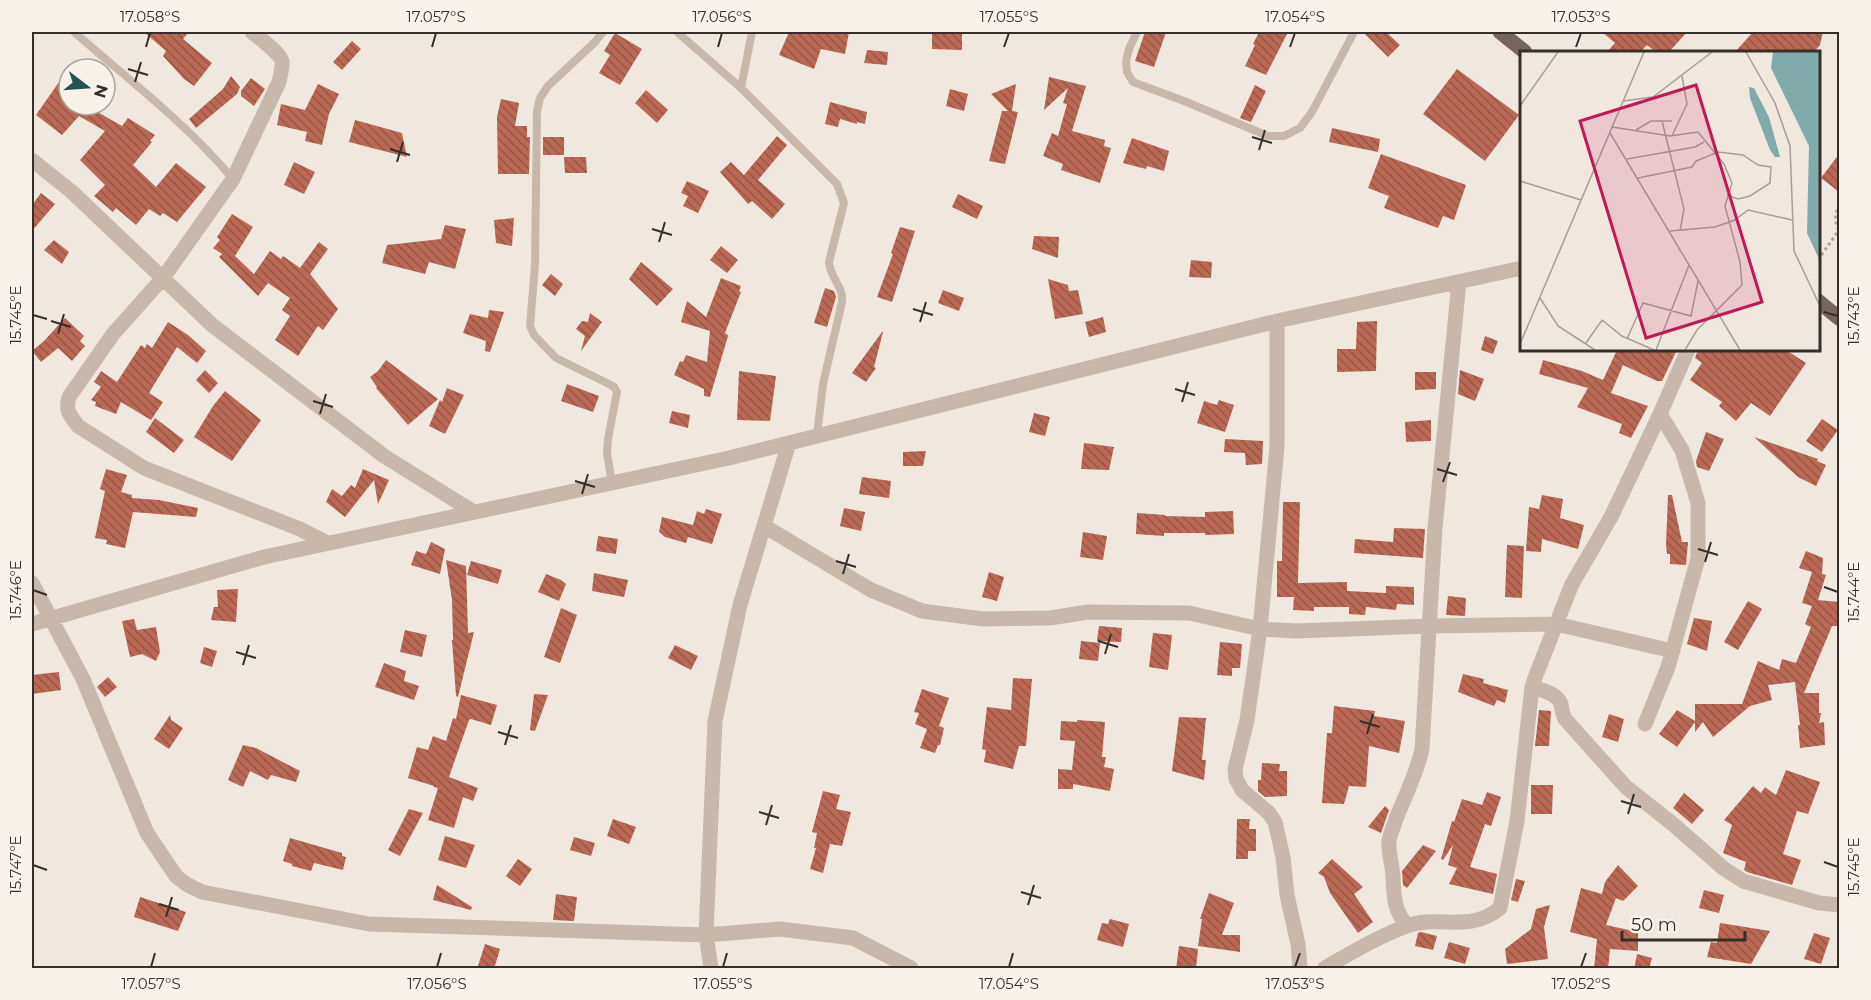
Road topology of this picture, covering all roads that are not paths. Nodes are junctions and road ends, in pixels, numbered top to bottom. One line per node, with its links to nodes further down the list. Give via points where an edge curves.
1 (74, 32): 12 (lane, via 160,105)
2 (252, 32): 12 (street, via 277,54 282,70)
3 (603, 32): 23 (lane, via 540,98 530,318 534,335 556,358 609,384 617,392 607,453)
4 (677, 32): 10 (lane)
5 (752, 32): 10 (lane)
6 (1137, 32): 7 (lane, via 1126,61 1133,82 1268,136 1284,136 1300,128)
7 (1354, 32)
8 (1500, 32): 9 (main road)
9 (1524, 51)
10 (741, 88): 21 (lane, via 837,184 844,202 829,262 830,272 843,293 842,302 823,384)
11 (32, 160): 14 (street)
12 (233, 179): 14 (street)
13 (1520, 268): 15 (street)
14 (163, 278): 24 (street, via 212,326 384,456); 26 (street, via 113,334 69,397 66,406 71,416 78,426 144,468)
15 (1459, 282): 18 (street); 31 (street, via 1435,528)
16 (1820, 303): 17 (main road)
17 (1839, 319)
18 (1277, 321): 21 (street); 32 (street, via 1277,447)
19 (1688, 351): 20 (street)
20 (1660, 414): 30 (street, via 1611,517 1572,584); 33 (street, via 1682,450 1698,503 1698,558)
21 (817, 435): 22 (street)
22 (789, 443): 23 (street); 25 (street)
23 (612, 483): 24 (street)
24 (474, 512): 26 (street)
25 (764, 526): 32 (street, via 871,590 922,611 983,619 1050,618 1088,612 1189,613); 38 (street, via 740,605 715,721)
26 (327, 543): 28 (street, via 264,557)
27 (32, 583): 28 (street)
28 (51, 619): 29 (street); 38 (street, via 83,679 147,833 176,876 202,892 369,924)
29 (32, 624)
30 (1556, 624): 31 (street); 33 (street); 34 (street)
31 (1430, 626): 32 (street, via 1296,631); 37 (street, via 1421,755 1389,842 1396,908)
32 (1260, 628): 41 (street, via 1236,779 1275,822)
33 (1673, 651): 35 (street)
34 (1532, 687): 36 (street, via 1555,696 1564,718 1626,787 1723,868 1743,881); 37 (street, via 1517,821 1500,908 1475,922)
35 (1645, 724)
36 (1839, 905)
37 (1408, 926): 42 (street)
38 (706, 935): 39 (street); 40 (street, via 780,929 853,938)
39 (711, 969)
40 (911, 969)
41 (1300, 969)
42 (1325, 969)

